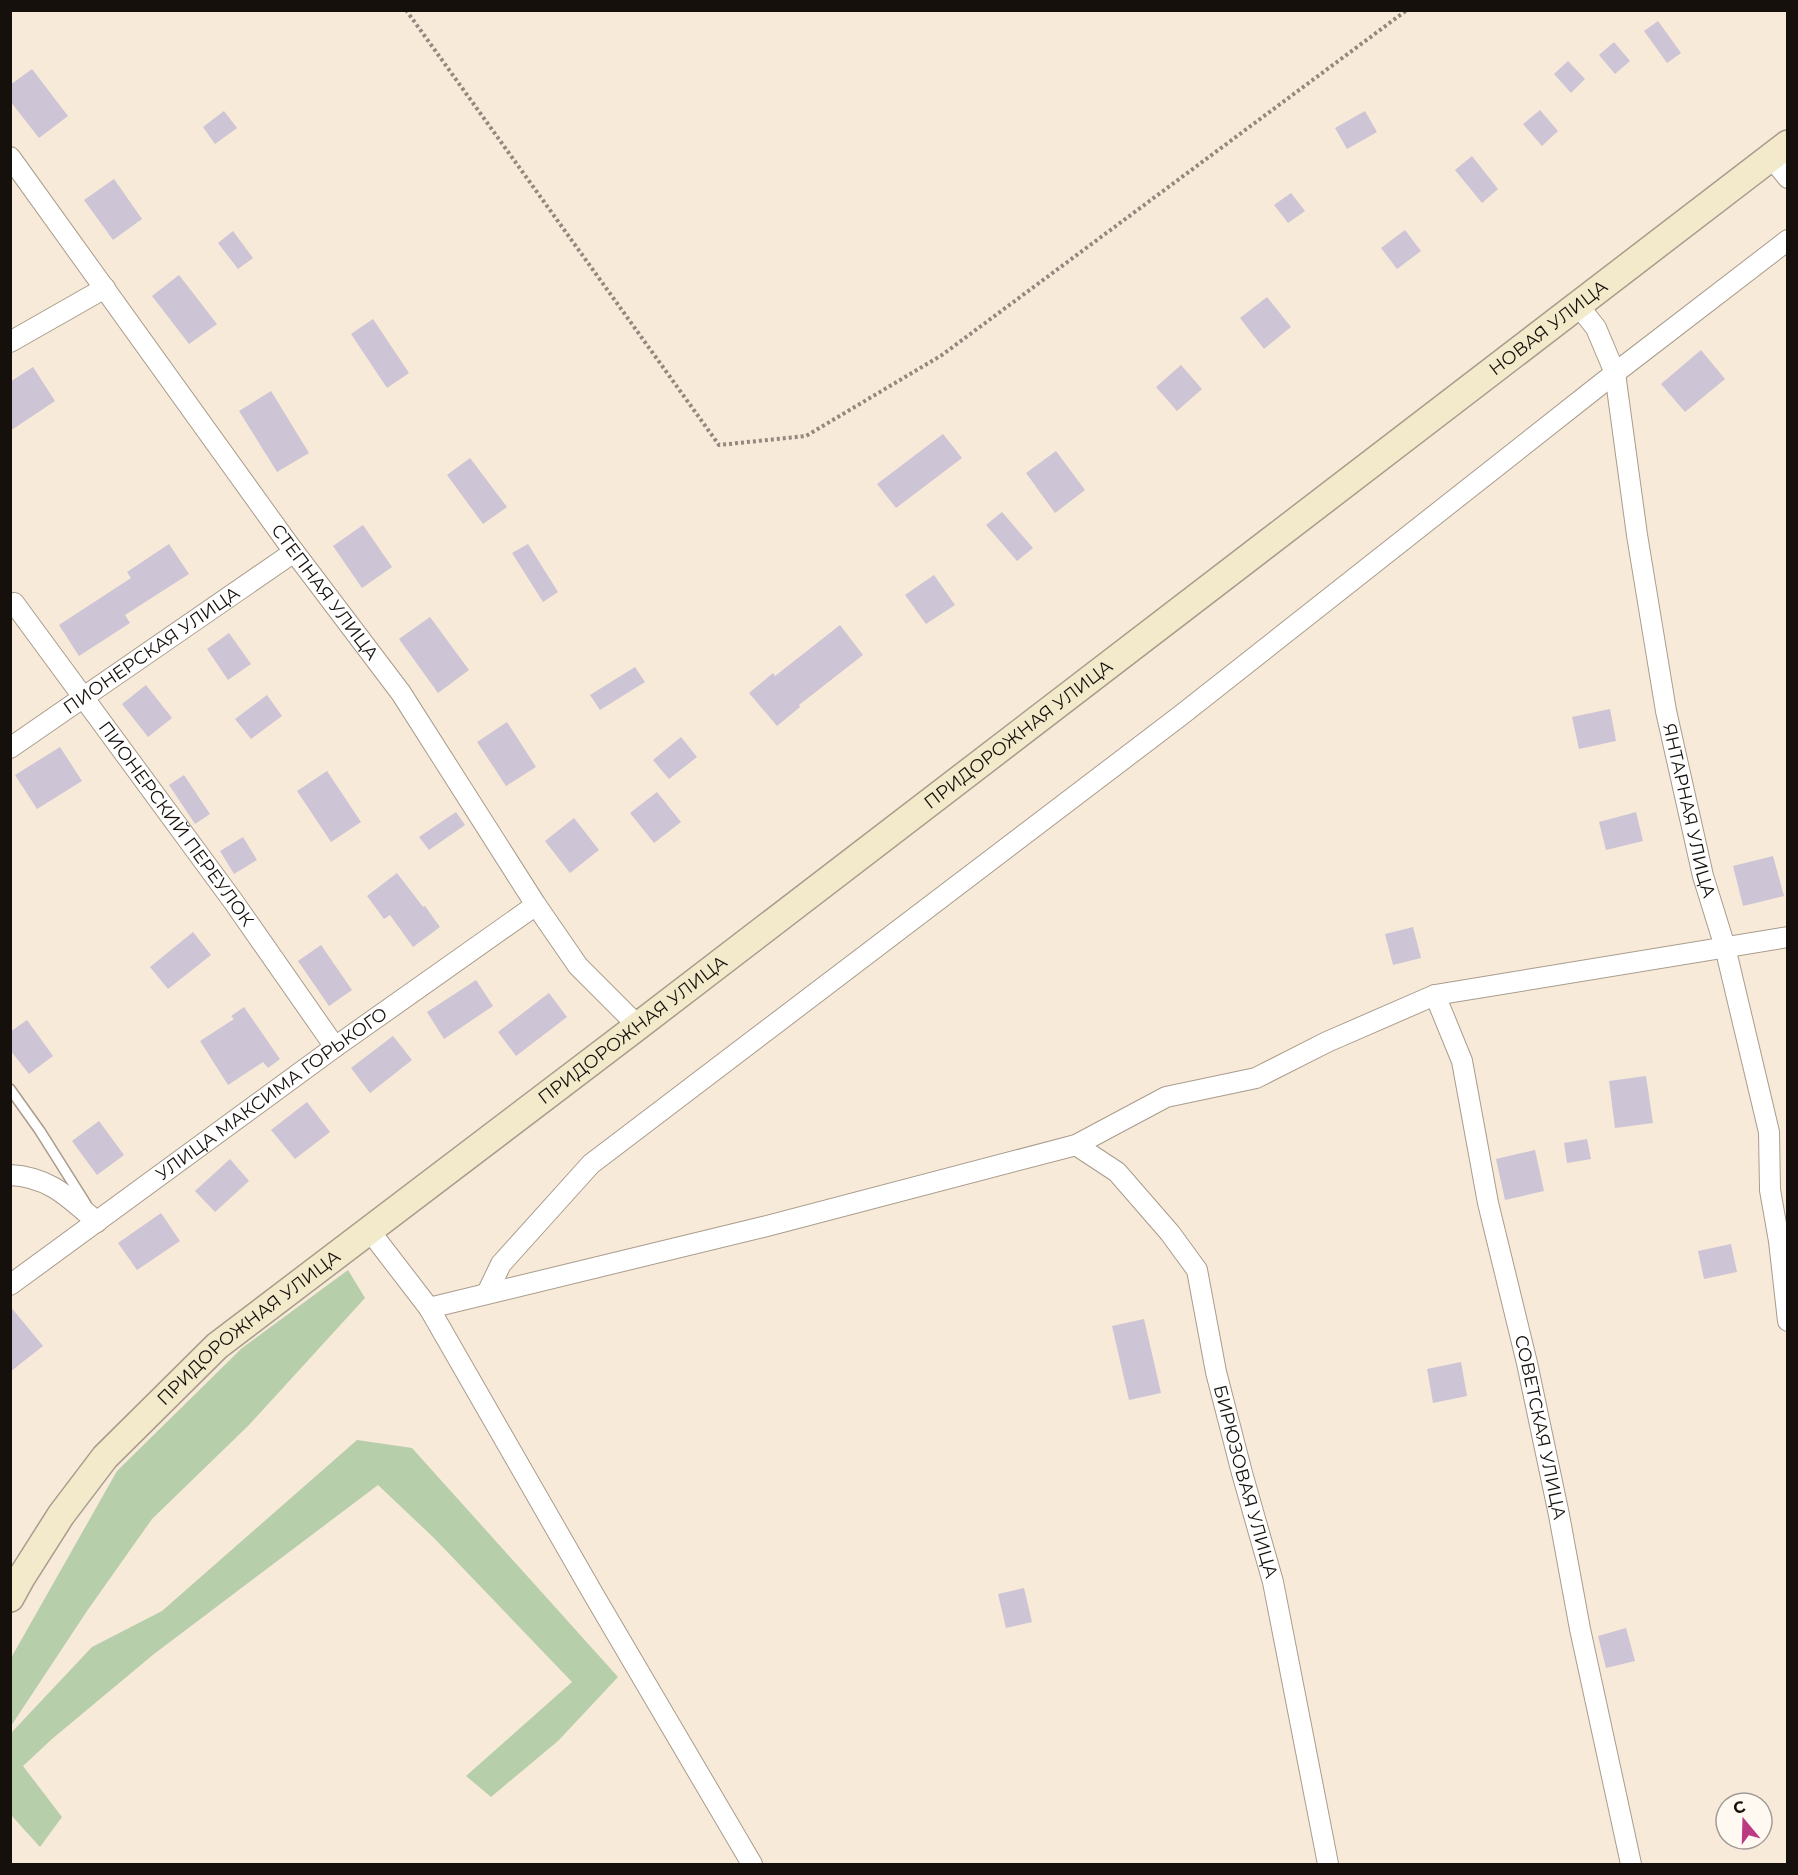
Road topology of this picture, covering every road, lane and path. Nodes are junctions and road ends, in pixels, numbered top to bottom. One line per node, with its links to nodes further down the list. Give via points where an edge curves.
1 (406, 10): 2 (path, via 719,445 806,436 942,355)
2 (1407, 10)
3 (1779, 151): 5 (street); 8 (street, НОВАЯ УЛИЦА)
4 (10, 157): 7 (street, СТЕПНАЯ УЛИЦА)
5 (1788, 178)
6 (1788, 240): 10 (street)
7 (105, 288): 9 (street); 12 (street, СТЕПНАЯ УЛИЦА)
8 (1578, 305): 10 (street, ЯНТАРНАЯ УЛИЦА, via 1596,328); 11 (street, НОВАЯ УЛИЦА)
9 (10, 342)
10 (1615, 374): 18 (street, ЯНТАРНАЯ УЛИЦА, via 1666,711 1703,876); 28 (street, via 1180,716 591,1164 501,1264)
11 (1308, 512): 20 (street, ПРИДОРОЖНАЯ УЛИЦА)
12 (294, 552): 14 (street, ПИОНЕРСКАЯ УЛИЦА); 16 (street, СТЕПНАЯ УЛИЦА, via 401,693)
13 (14, 603): 14 (street, ПИОНЕРСКИЙ ПЕРЕУЛОК)
14 (85, 697): 15 (street, ПИОНЕРСКАЯ УЛИЦА); 21 (street, ПИОНЕРСКИЙ ПЕРЕУЛОК)
15 (10, 748)
16 (536, 904): 20 (street, СТЕПНАЯ УЛИЦА, via 578,966); 21 (street, УЛИЦА МАКСИМА ГОРЬКОГО)
17 (1788, 937): 18 (street)
18 (1725, 948): 19 (street); 30 (street, ЯНТАРНАЯ УЛИЦА, via 1769,1132 1770,1190)
19 (1436, 994): 23 (street, via 1256,1078 1166,1097); 34 (street, СОВЕТСКАЯ УЛИЦА, via 1462,1061 1488,1203 1527,1363)
20 (638, 1026): 26 (street, ПРИДОРОЖНАЯ УЛИЦА)
21 (335, 1047): 25 (street, УЛИЦА МАКСИМА ГОРЬКОГО)
22 (10, 1089): 25 (lane)
23 (1076, 1145): 28 (street, via 763,1227); 33 (street, БИРЮЗОВАЯ УЛИЦА, via 1117,1172 1197,1270 1216,1372 1273,1582)
24 (10, 1175): 25 (street, via 54,1186)
25 (97, 1222): 27 (street, УЛИЦА МАКСИМА ГОРЬКОГО)
26 (369, 1230): 29 (street); 31 (street, ПРИДОРОЖНАЯ УЛИЦА, via 217,1346 105,1457 61,1515)
27 (10, 1285)
28 (487, 1293): 29 (street)
29 (429, 1308): 32 (street)
30 (1788, 1321)
31 (10, 1598)
32 (752, 1864)
33 (1328, 1864)
34 (1631, 1864)

